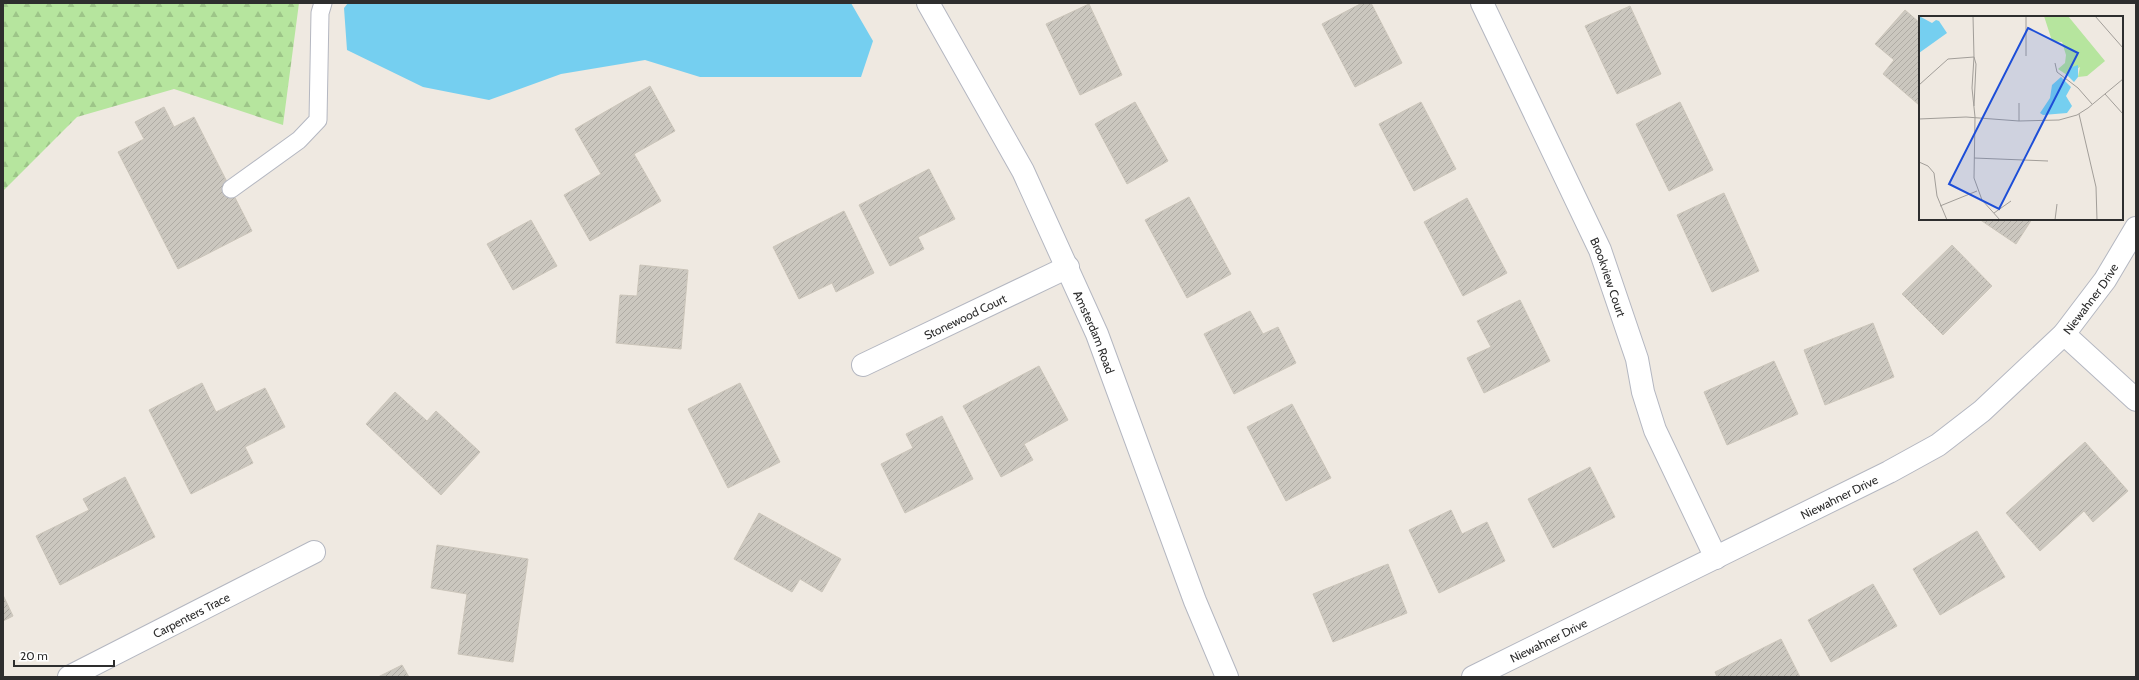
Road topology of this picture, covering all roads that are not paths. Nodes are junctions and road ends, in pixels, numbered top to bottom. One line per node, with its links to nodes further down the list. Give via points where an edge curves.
1 (323, 3): 4 (lane, via 320,12 318,120 299,140)
2 (928, 3): 6 (street, Amsterdam Road, via 1023,171)
3 (1482, 3): 11 (street, Brookview Court, via 1600,250 1638,359 1643,392 1655,430)
4 (231, 190)
5 (2136, 228): 7 (street, Niewahner Drive, via 2105,280)
6 (1068, 267): 8 (street, Stonewood Court); 13 (street, Amsterdam Road, via 1098,334 1195,601)
7 (2064, 334): 9 (street); 11 (street, Niewahner Drive, via 1982,411 1938,445 1890,472)
8 (863, 365)
9 (2136, 400)
10 (314, 552): 12 (street, Carpenters Trace)
11 (1716, 558): 14 (street, Niewahner Drive)
12 (69, 677)
13 (1227, 677)
14 (1473, 677)

